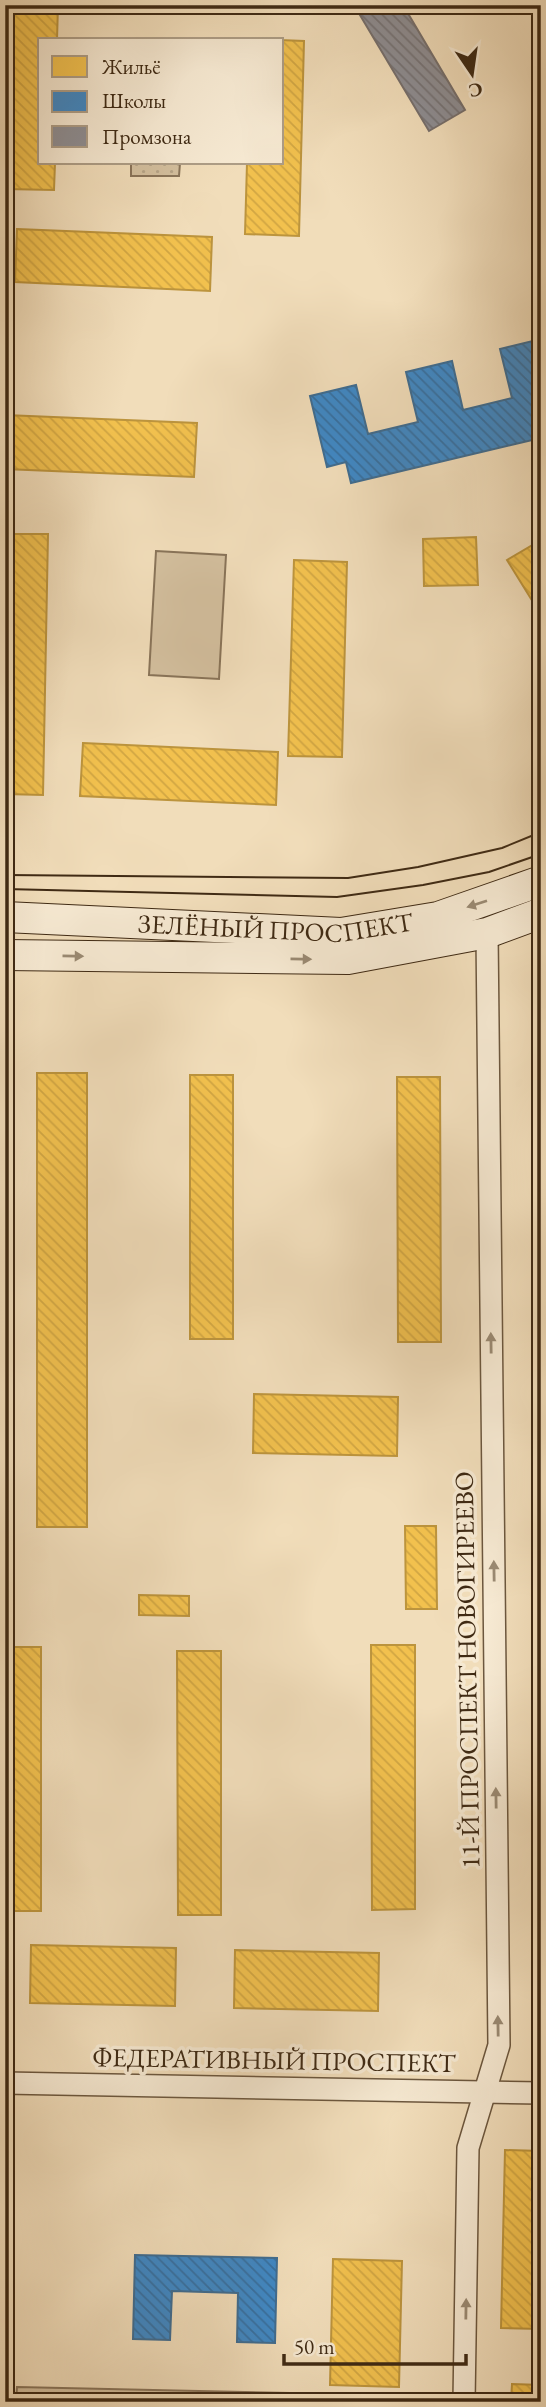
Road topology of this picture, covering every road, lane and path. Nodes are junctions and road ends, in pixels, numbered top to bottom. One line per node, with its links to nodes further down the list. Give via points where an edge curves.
1 (541, 881): 3 (main road, ЗЕЛЁНЫЙ ПРОСПЕКТ, one-way to 3, via 438,917 341,933)
2 (541, 913): 4 (main road, ЗЕЛЁНЫЙ ПРОСПЕКТ)
3 (5, 917)
4 (487, 933): 5 (main road, ЗЕЛЁНЫЙ ПРОСПЕКТ, one-way to 4, via 348,959); 7 (street, 11-Й ПРОСПЕКТ НОВОГИРЕЕВО, one-way to 4, via 499,2045)
5 (5, 956)
6 (5, 2083): 7 (street, ФЕДЕРАТИВНЫЙ ПРОСПЕКТ)
7 (485, 2092): 8 (street, ФЕДЕРАТИВНЫЙ ПРОСПЕКТ); 9 (street, 11-Й ПРОСПЕКТ НОВОГИРЕЕВО, one-way to 7, via 468,2148)
8 (541, 2093)
9 (464, 2402)

